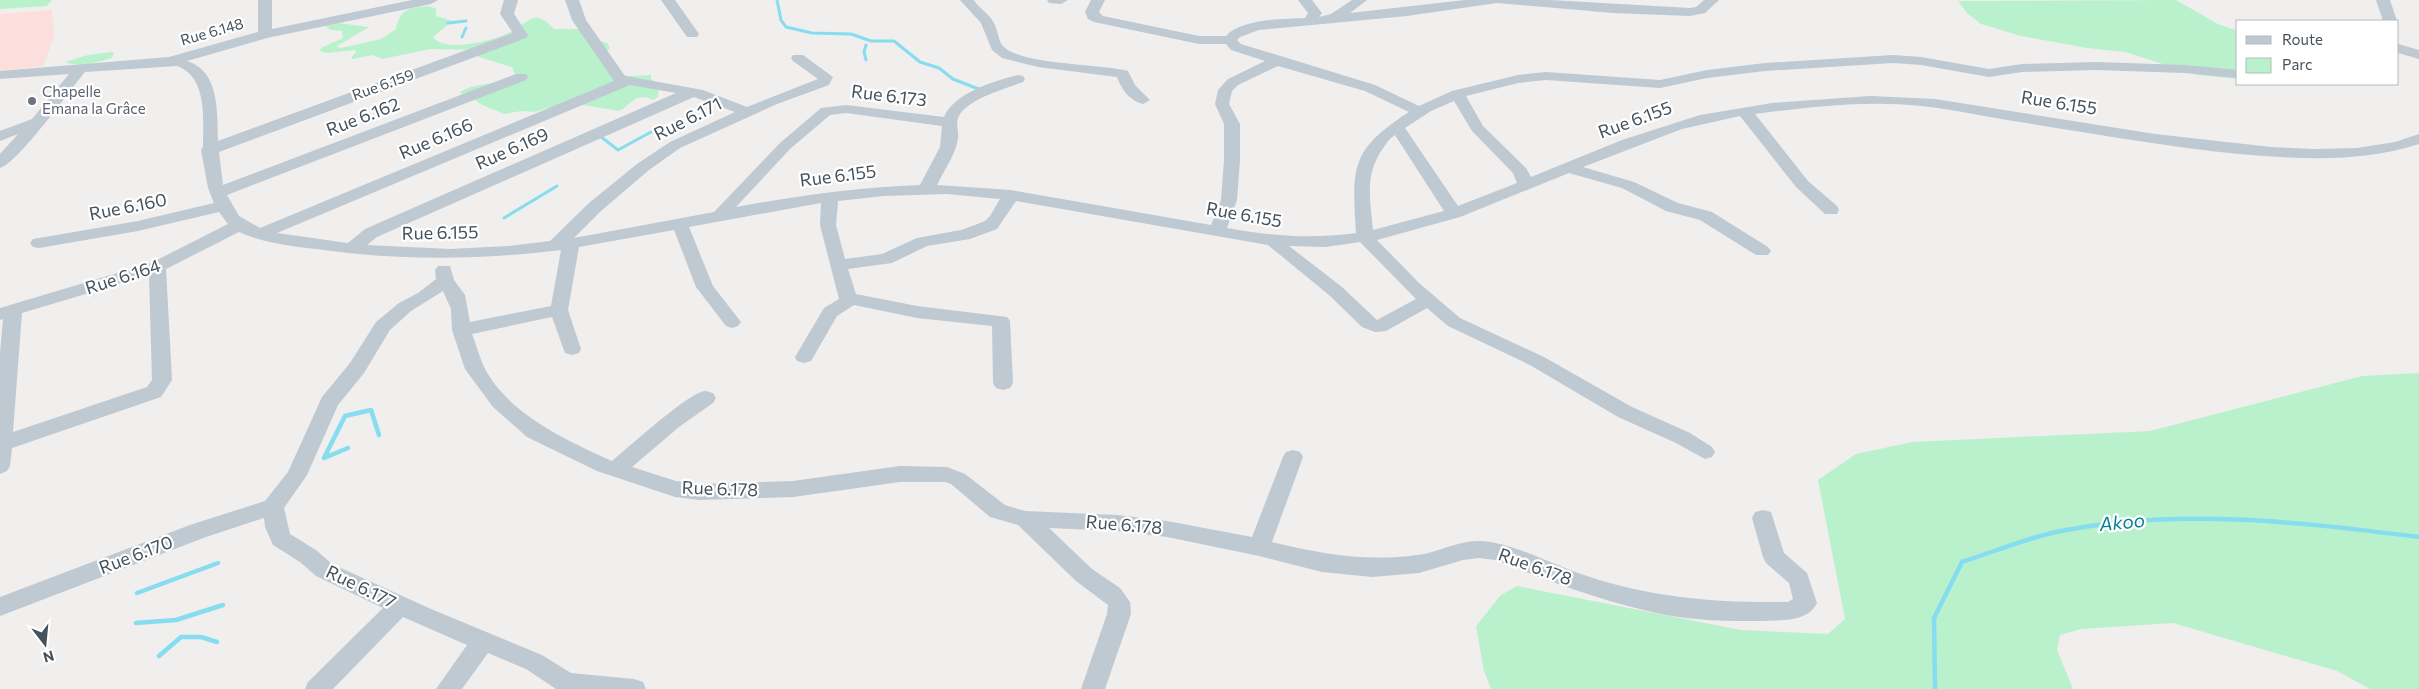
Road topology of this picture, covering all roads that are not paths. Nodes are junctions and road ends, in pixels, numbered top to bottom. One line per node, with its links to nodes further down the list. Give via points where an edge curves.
1 (265, 0): 19 (street)
2 (431, 0): 19 (street, Rue 6.148)
3 (511, 0): 45 (street, Rue 6.159, via 507,14 521,35)
4 (572, 0): 32 (street, via 579,20 617,75)
5 (668, 0): 20 (street)
6 (967, 0): 35 (street, via 986,20 997,49 1003,54 1046,65 1123,74 1128,87)
7 (1054, 0): 8 (street)
8 (1061, 0)
9 (1098, 0): 21 (street, via 1092,12 1099,19 1200,40)
10 (1305, 0): 18 (street, via 1315,13)
11 (1360, 0): 16 (street)
12 (1494, 0): 16 (street)
13 (1500, 0): 14 (street, via 1690,12 1700,10)
14 (1712, 0)
15 (2383, 0): 17 (street)
16 (1328, 20): 18 (street)
17 (2390, 20)
18 (1309, 22): 21 (street, via 1256,27 1235,33)
19 (265, 34): 25 (street, Rue 6.148)
20 (692, 34)
21 (1230, 40): 26 (street, via 1236,47)
22 (2399, 48): 23 (street)
23 (2419, 55)
24 (798, 58): 36 (street, Rue 6.171, via 826,77 824,82)
25 (170, 61): 27 (street, Rue 6.148); 45 (street, Rue 6.155, via 193,68 204,82)
26 (1277, 61): 37 (street, via 1370,88); 58 (street, via 1233,82 1225,90 1222,104 1232,124 1232,160 1229,200)
27 (81, 68): 29 (street, Rue 6.148); 39 (street)
28 (2236, 74): 34 (street, via 2096,66 2022,68 1983,73 1893,59 1765,67 1660,84 1546,76 1518,79)
29 (0, 75)
30 (521, 76): 52 (street, Rue 6.162)
31 (1018, 79): 40 (street, Rue 6.173, via 962,103 950,113)
32 (628, 81): 33 (street); 59 (street, Rue 6.166)
33 (692, 92): 36 (street); 64 (street, Rue 6.169, via 371,233)
34 (1457, 94): 37 (street); 48 (street, via 1477,128 1520,171)
35 (1143, 100)
36 (747, 112): 63 (street, Rue 6.171, via 675,145 643,167 595,207)
37 (1420, 112): 41 (street)
38 (1745, 112): 43 (street, Rue 6.155, via 1895,99 2173,142 2300,154 2369,151); 47 (street, Rue 6.155, via 1676,126 1608,149); 53 (street, via 1802,184)
39 (38, 121): 42 (street); 44 (street)
40 (949, 122): 49 (street, via 952,130 947,147); 55 (street, Rue 6.173, via 846,109 826,111 785,146)
41 (1397, 127): 54 (street); 60 (street, via 1378,143 1363,171)
42 (0, 137): 44 (street)
43 (2419, 139)
44 (24, 140): 46 (street)
45 (209, 150): 52 (street, Rue 6.155)
46 (0, 163)
47 (1569, 168): 48 (street, Rue 6.155); 65 (street, via 1628,185 1672,207 1706,216)
48 (1526, 184): 54 (street, Rue 6.155)
49 (927, 188): 50 (street, Rue 6.155); 51 (street, Rue 6.155)
50 (1011, 194): 58 (street, Rue 6.155); 67 (street, via 991,225 964,235 923,242 886,259)
51 (830, 197): 55 (street, Rue 6.155); 67 (street, via 828,225)
52 (221, 199): 57 (street, Rue 6.155); 62 (street, Rue 6.160, via 138,226)
53 (1831, 210)
54 (1454, 213): 60 (street, Rue 6.155, via 1414,228)
55 (721, 214): 56 (street, Rue 6.155)
56 (679, 222): 63 (street, Rue 6.155); 74 (street, via 705,286)
57 (240, 225): 59 (street, Rue 6.155); 68 (street, Rue 6.164)
58 (1217, 231): 61 (street, Rue 6.155)
59 (261, 234): 64 (street, Rue 6.155)
60 (1365, 238): 61 (street, Rue 6.155, via 1303,244); 71 (street)
61 (1273, 241): 71 (street, via 1338,291 1371,326 1379,327)
62 (39, 243)
63 (564, 243): 66 (street, Rue 6.155, via 510,251); 72 (street)
64 (351, 249): 66 (street, Rue 6.155)
65 (1762, 251)
66 (444, 254): 69 (street)
67 (838, 265): 70 (street, via 844,289)
68 (157, 267): 73 (street, Rue 6.164); 80 (street, via 160,387 143,397)
69 (445, 281): 75 (street, Rue 6.178, via 456,295); 85 (street, via 383,326 357,368 329,402 297,475)
70 (851, 299): 77 (street, via 830,312); 78 (street, via 916,312 1001,321)
71 (1428, 300): 81 (street, via 1454,322 1537,361 1625,412 1683,438)
72 (559, 310): 75 (street); 76 (street)
73 (6, 312): 80 (street)
74 (732, 322)
75 (461, 330): 84 (street, Rue 6.178, via 475,369 500,402 534,432 564,449)
76 (572, 349)
77 (804, 357)
78 (1003, 383)
79 (706, 398): 84 (street)
80 (3, 443): 83 (street)
81 (1705, 452)
82 (1293, 457): 88 (street)
83 (0, 466)
84 (615, 470): 87 (street, Rue 6.178, via 676,489 699,492 819,487 900,474 947,475 958,479 998,511)
85 (273, 507): 89 (street, Rue 6.177, via 281,539 324,570); 90 (street, Rue 6.170, via 198,531)
86 (1763, 518): 88 (street, Rue 6.178, via 1774,557 1799,579 1804,595 1806,603 1791,611 1728,612 1662,605 1585,585 1497,552 1479,549 1463,550 1419,564 1372,568 1322,563)
87 (1026, 520): 88 (street, Rue 6.178, via 1117,523); 95 (street, via 1084,575 1119,602 1119,614)
88 (1259, 547)
89 (400, 606): 91 (street, Rue 6.177); 92 (street)
90 (0, 607)
91 (483, 642): 93 (street); 94 (street, Rue 6.177, via 534,662 567,683)
92 (318, 689)
93 (448, 689)
94 (634, 689)
95 (1093, 689)

